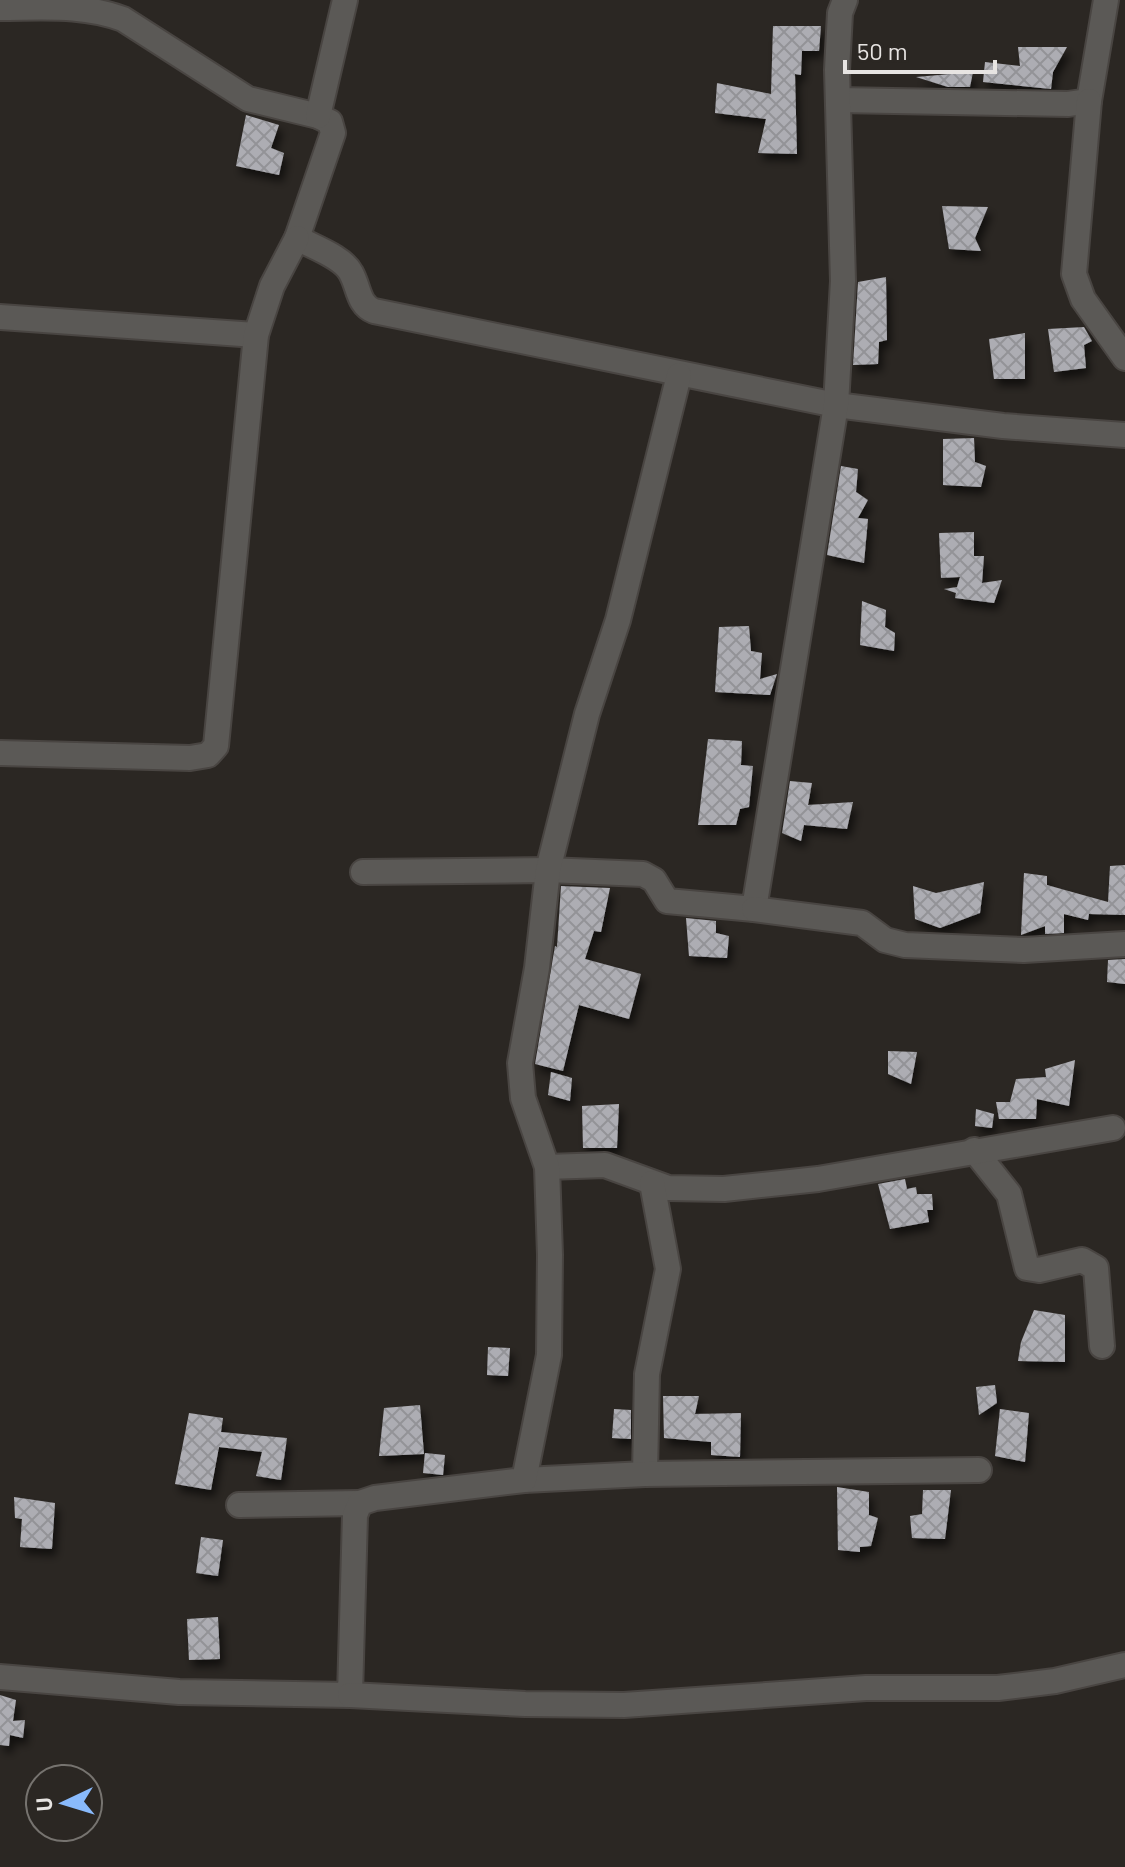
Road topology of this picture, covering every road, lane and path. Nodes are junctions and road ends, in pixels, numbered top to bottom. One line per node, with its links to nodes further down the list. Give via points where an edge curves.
1 (345, 0): 8 (street)
2 (845, 0): 6 (street, via 840,13)
3 (1106, 0): 7 (street)
4 (103, 6): 5 (street); 8 (street, via 248,99)
5 (0, 8)
6 (838, 100): 7 (street); 14 (street, via 843,281)
7 (1089, 101): 12 (street, via 1074,274 1083,299)
8 (318, 116): 9 (street, via 330,122 333,133)
9 (297, 238): 11 (street, via 272,286); 13 (street, via 351,271 363,303 374,311)
10 (0, 317): 11 (street)
11 (256, 335): 16 (street, via 216,746 208,755 190,758)
12 (1125, 358)
13 (679, 375): 14 (street); 17 (street)
14 (836, 405): 15 (street); 19 (street)
15 (1125, 435)
16 (0, 753)
17 (548, 870): 18 (street); 19 (street, via 643,874 673,903); 23 (street, via 520,1063 523,1098)
18 (363, 872)
19 (754, 909): 20 (street, via 862,923 885,940 905,945 1024,950)
20 (1125, 944)
21 (1113, 1128): 22 (street)
22 (974, 1150): 24 (street, via 818,1179 740,1187 683,1189); 25 (street, via 1009,1194 1027,1268 1082,1260 1096,1268)
23 (547, 1167): 24 (street, via 605,1165); 28 (street, via 550,1344)
24 (652, 1183): 27 (street, via 668,1262 647,1374)
25 (1102, 1346)
26 (979, 1470): 27 (street)
27 (645, 1474): 28 (street)
28 (524, 1480): 29 (street)
29 (360, 1503): 30 (street); 33 (street, via 355,1515)
30 (239, 1505)
31 (1125, 1665): 33 (street, via 998,1688 866,1688 624,1705)
32 (0, 1677): 33 (street, via 179,1692)
33 (350, 1695)

